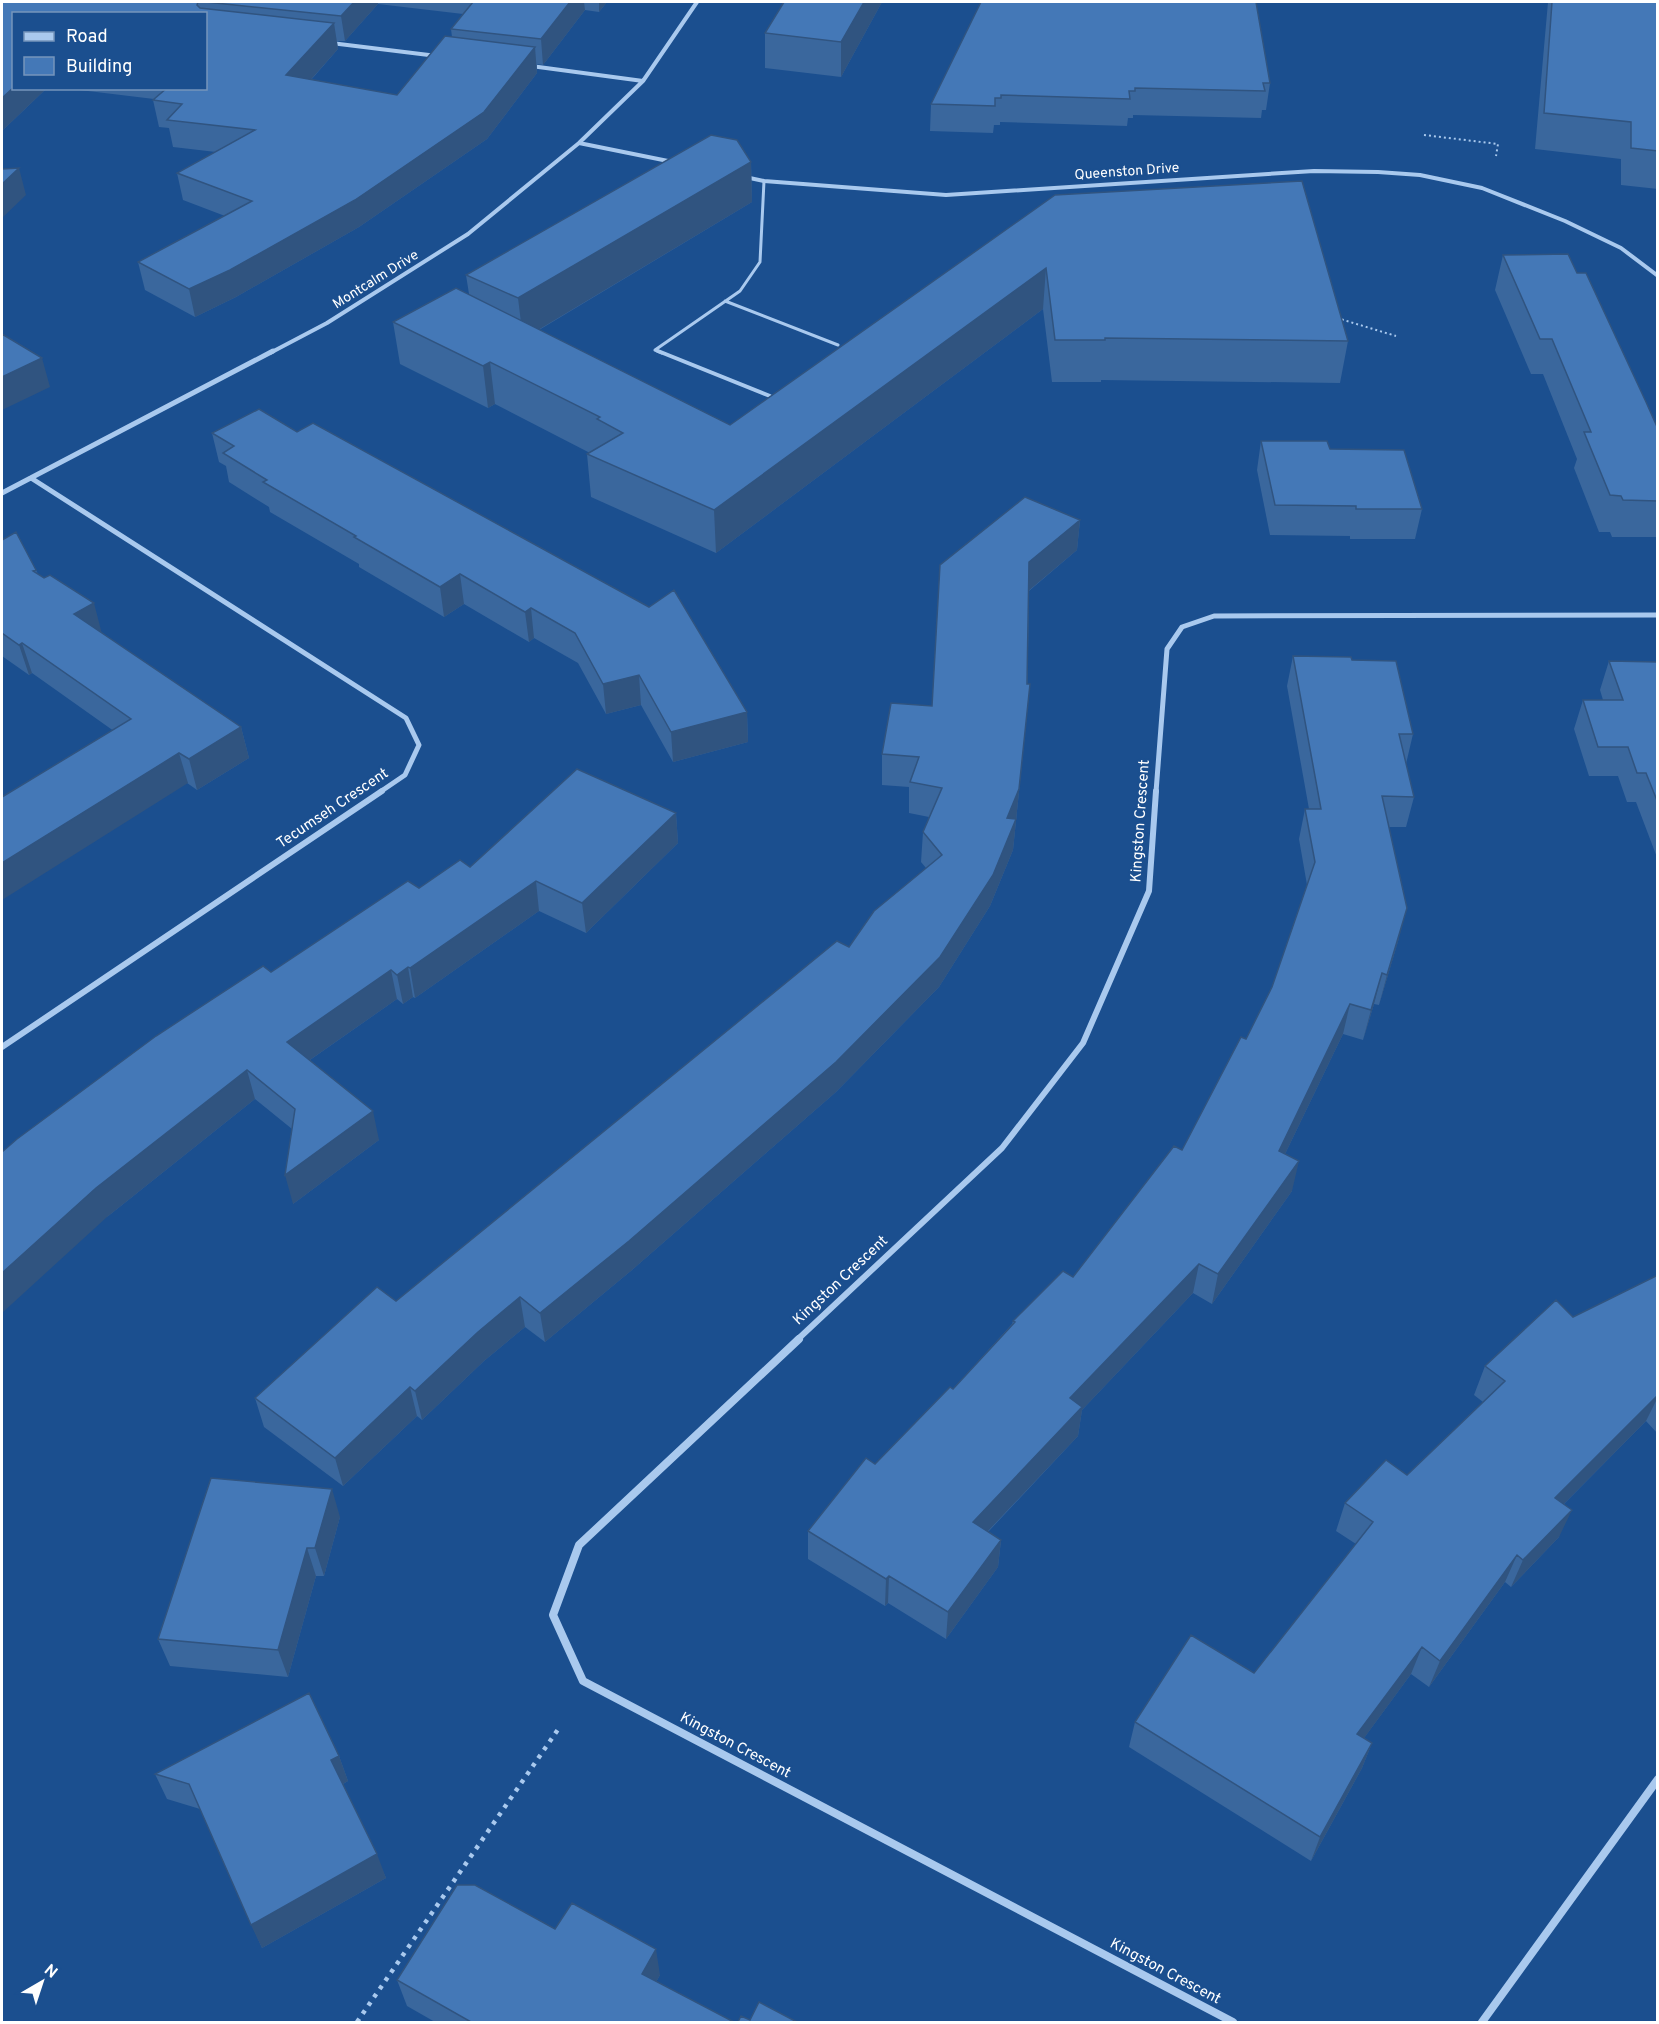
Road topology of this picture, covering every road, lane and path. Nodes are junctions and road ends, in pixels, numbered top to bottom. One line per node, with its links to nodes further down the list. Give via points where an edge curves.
1 (697, 2): 5 (street, Montcalm Drive)
2 (324, 43): 3 (street)
3 (442, 56)
4 (524, 65): 5 (street)
5 (642, 81): 6 (street, Montcalm Drive)
6 (579, 143): 7 (street); 16 (street, Montcalm Drive, via 468,234 327,323)
7 (674, 163)
8 (742, 177): 9 (street, Queenston Drive)
9 (764, 181): 10 (street, Queenston Drive, via 946,195 1314,171 1397,173 1491,192 1589,231); 11 (lane, via 760,262 740,291)
10 (1658, 276)
11 (725, 301): 14 (lane); 15 (lane, via 655,350)
12 (1336, 318): 13 (path)
13 (1396, 336)
14 (838, 345)
15 (770, 396)
16 (31, 478): 17 (street, Montcalm Drive); 19 (street, Tecumseh Crescent, via 406,718 419,745 405,775)
17 (2, 493)
18 (1658, 615): 23 (street, Kingston Crescent, via 1214,616 1182,627 1167,649 1149,891 1083,1043 1002,1148 579,1545 553,1615 583,1681)
19 (2, 1047)
20 (559, 1728): 22 (path)
21 (1658, 1779): 24 (street)
22 (357, 2022)
23 (1233, 2022)
24 (1482, 2022)

